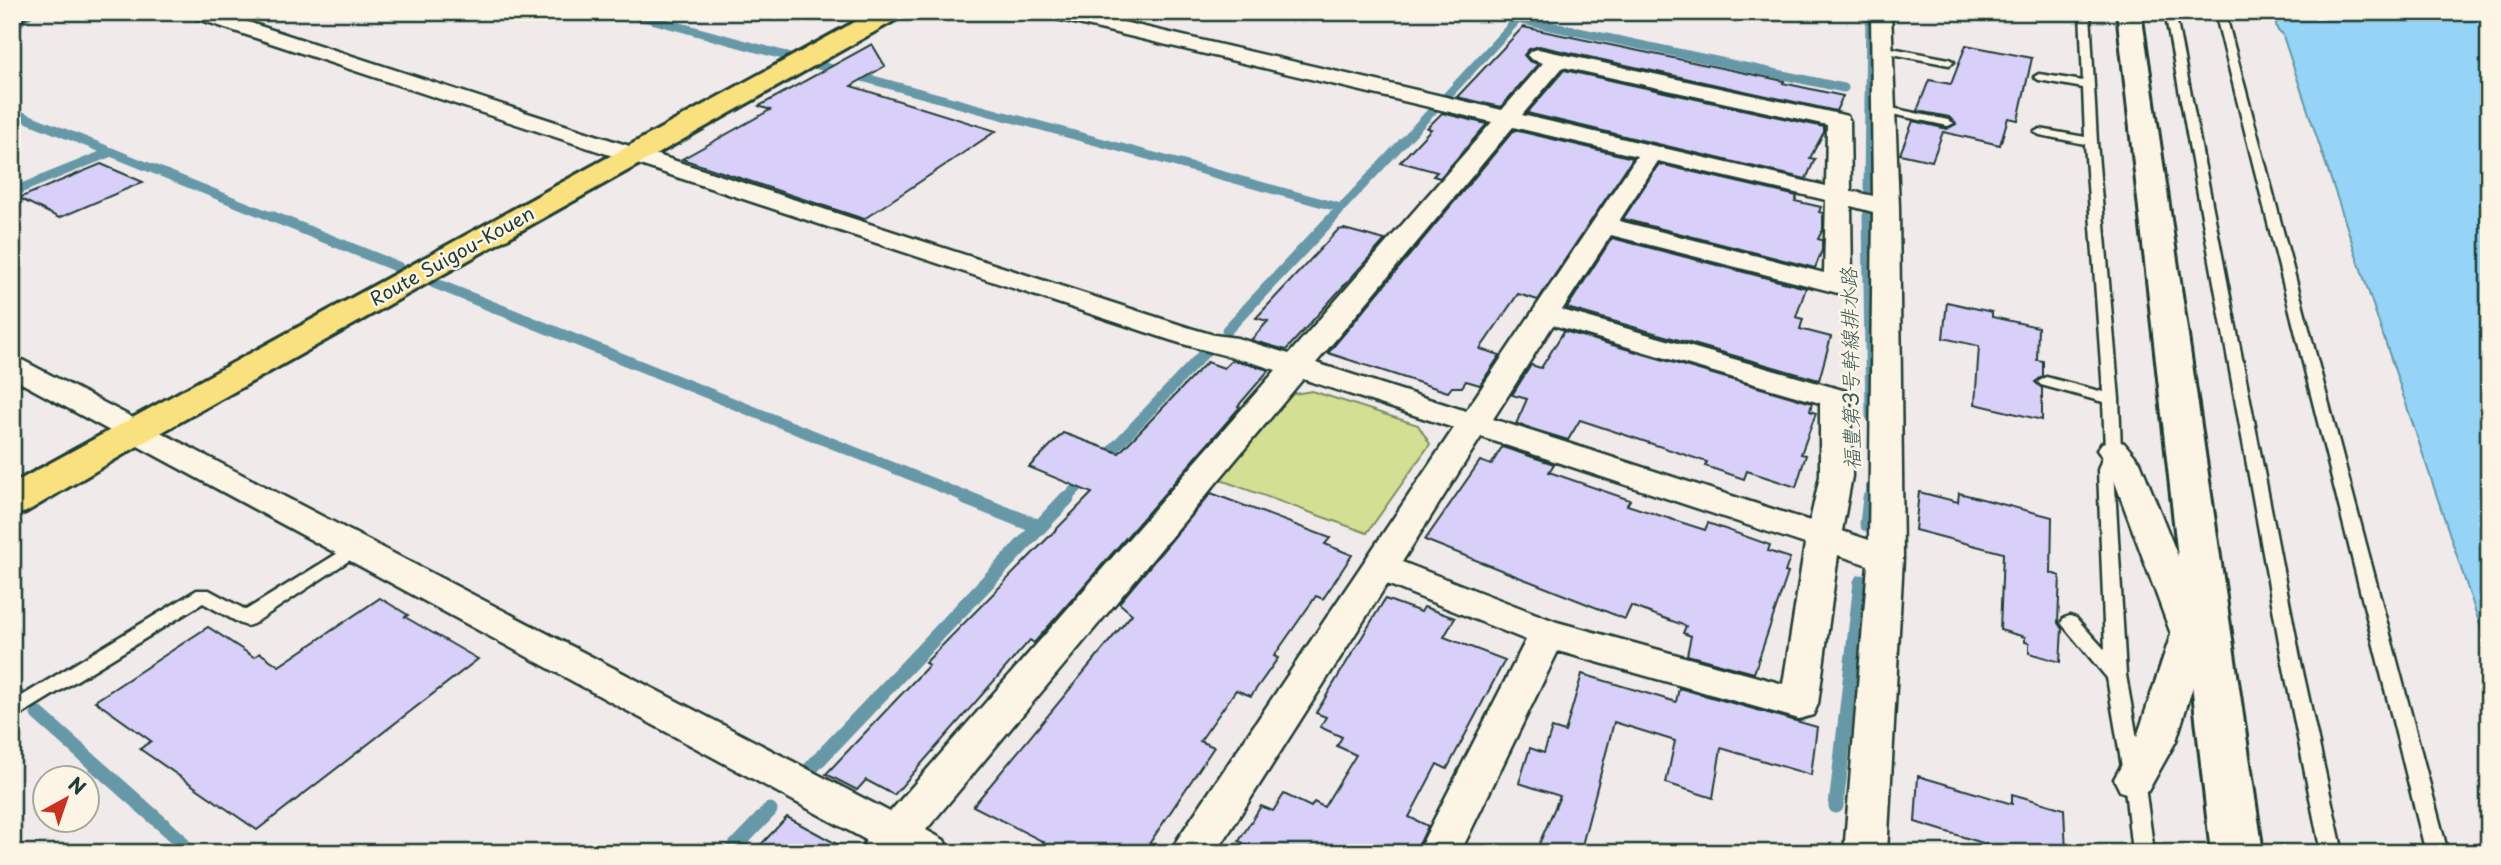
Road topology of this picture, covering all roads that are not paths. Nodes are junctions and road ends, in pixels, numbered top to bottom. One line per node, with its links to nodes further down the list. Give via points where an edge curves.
1 (19, 12): 10 (street)
2 (196, 12): 21 (street)
3 (892, 12): 21 (main road, Route Suigou-Kouen)
4 (1054, 12): 16 (street)
5 (1881, 12): 11 (street)
6 (2085, 12): 14 (lane)
7 (2130, 12): 40 (street)
8 (2170, 12): 50 (lane, via 2288,645)
9 (2220, 12): 51 (lane)
10 (12, 18)
11 (1881, 49): 12 (lane); 15 (street)
12 (1949, 62)
13 (2039, 77): 14 (lane)
14 (2090, 86): 19 (lane)
15 (1882, 109): 17 (lane); 23 (street)
16 (1507, 119): 20 (street); 22 (street, via 1547,57 1839,121); 27 (street)
17 (1948, 123)
18 (2040, 132): 19 (lane)
19 (2091, 142): 29 (lane)
20 (1651, 153): 22 (street); 24 (street)
21 (633, 157): 27 (street, via 1201,341 1227,344); 31 (main road, Route Suigou-Kouen)
22 (1841, 197): 23 (street); 24 (street, via 1838,285)
23 (1886, 207): 36 (street)
24 (1603, 225): 25 (street)
25 (1544, 314): 30 (street); 34 (street, via 1835,398 1836,476)
26 (12, 366): 31 (street)
27 (1297, 367): 30 (street); 44 (street)
28 (2046, 382): 29 (lane)
29 (2111, 399): 32 (lane)
30 (1473, 425): 34 (street); 37 (street)
31 (134, 431): 33 (main road, Route Suigou-Kouen); 35 (street)
32 (2113, 450): 40 (street, via 2124,463); 41 (lane, via 2106,470)
33 (12, 502)
34 (1823, 537): 36 (street); 39 (street, via 1799,704)
35 (356, 548): 42 (lane, via 247,619 204,595); 44 (street)
36 (1886, 558): 47 (street)
37 (1379, 567): 39 (street); 45 (street)
38 (2070, 623): 41 (lane)
39 (1548, 634): 46 (street)
40 (2199, 637): 43 (street, via 2156,741); 49 (street)
41 (2116, 675): 43 (lane)
42 (12, 712)
43 (2134, 779): 48 (lane)
44 (902, 847)
45 (1192, 853)
46 (1438, 853)
47 (1866, 853)
48 (2143, 853)
49 (2237, 853)
50 (2332, 853)
51 (2437, 853)

